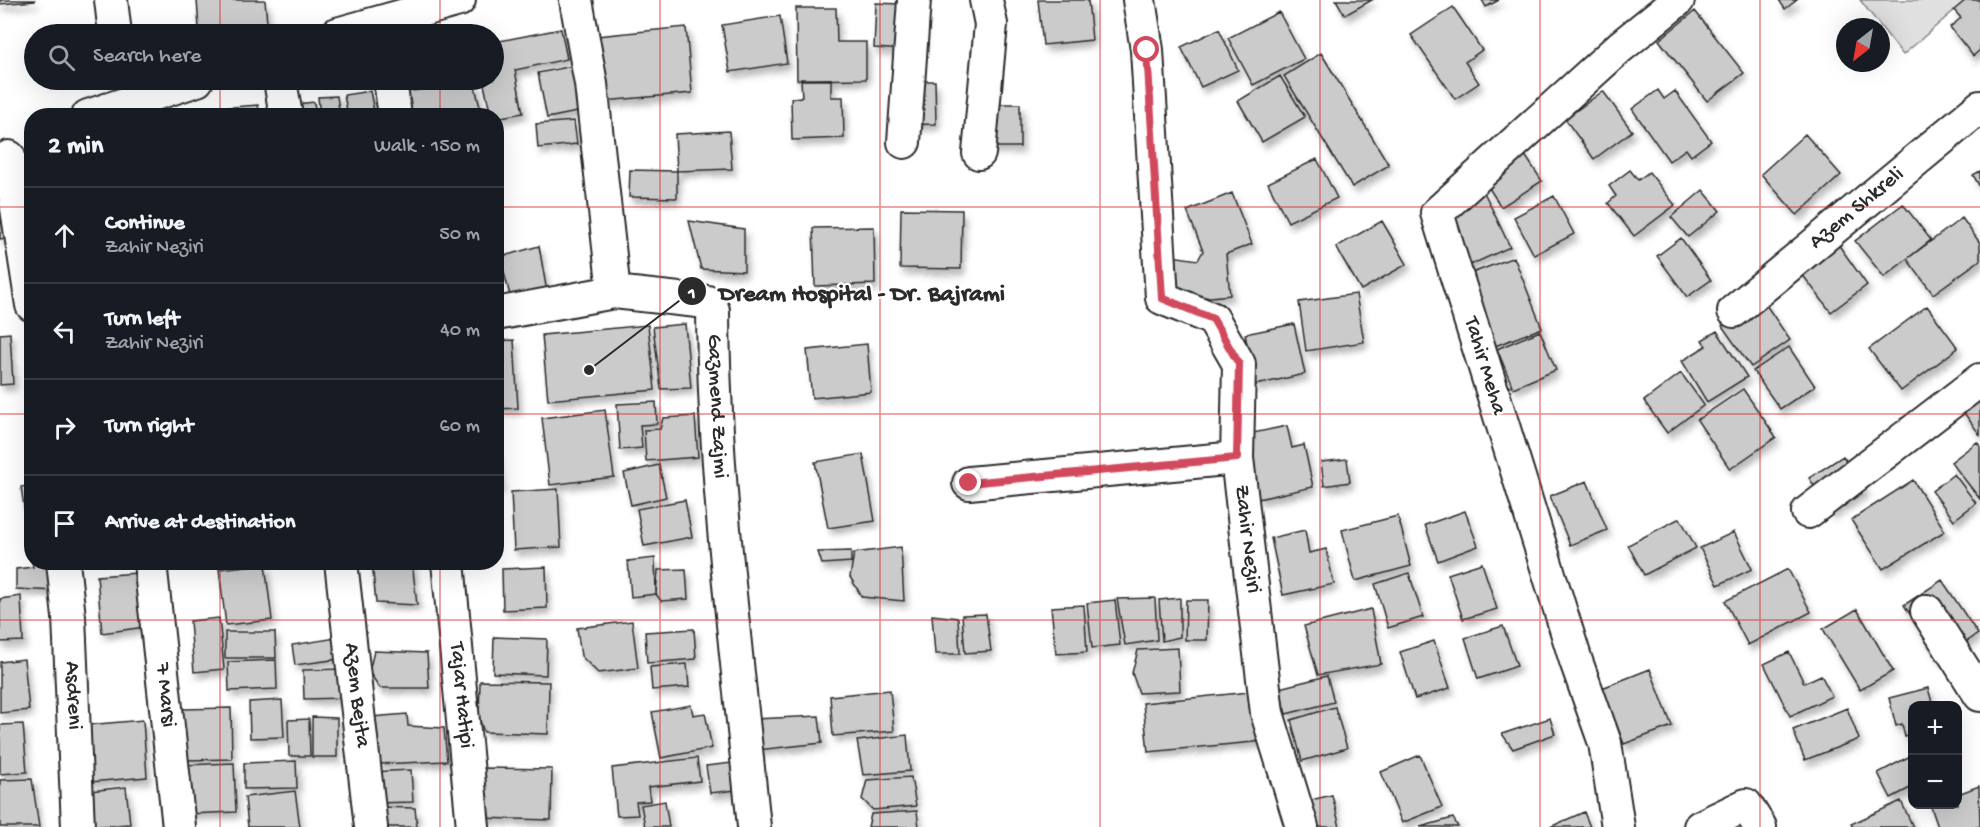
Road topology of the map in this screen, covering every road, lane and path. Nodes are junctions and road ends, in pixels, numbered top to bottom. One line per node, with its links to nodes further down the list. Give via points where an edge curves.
1 (111, 0): 9 (street)
2 (459, 0): 8 (street)
3 (576, 0): 22 (street, via 591,84)
4 (915, 0): 18 (street)
5 (986, 0): 19 (street, via 990,24)
6 (1139, 0): 26 (street, Zahir Neziri, via 1147,50 1162,298 1213,319 1239,364)
7 (1678, 0): 41 (street, Tahir Meha, via 1620,47 1437,213 1572,650 1605,743)
8 (380, 19): 10 (street)
9 (114, 24)
10 (366, 24)
11 (282, 90): 16 (street)
12 (391, 90): 17 (street)
13 (122, 92): 15 (street)
14 (1980, 107): 23 (street, Azem Shkreli)
15 (101, 108)
16 (285, 108)
17 (394, 108)
18 (904, 142)
19 (979, 153)
20 (13, 154): 21 (street)
21 (24, 241)
22 (614, 292): 24 (street, Gazmend Zajmi); 39 (street, Gazmend Zajmi, via 707,302 713,310 713,384)
23 (1734, 311)
24 (504, 313)
25 (1980, 380): 28 (street)
26 (1237, 458): 27 (street); 40 (street, Zahir Neziri, via 1267,713)
27 (969, 483)
28 (1808, 512)
29 (64, 570): 35 (street, Asdreni)
30 (151, 570): 36 (street, 7 Marsi)
31 (342, 570): 37 (street, Azem Bejta)
32 (449, 570): 38 (street, Tajar Hatipi)
33 (1927, 610): 34 (street)
34 (1977, 684)
35 (78, 827)
36 (179, 827)
37 (371, 827)
38 (473, 827)
39 (754, 827)
40 (1302, 827)
41 (1618, 827)
42 (1700, 827): 43 (street, via 1746,806)
43 (1760, 827)

